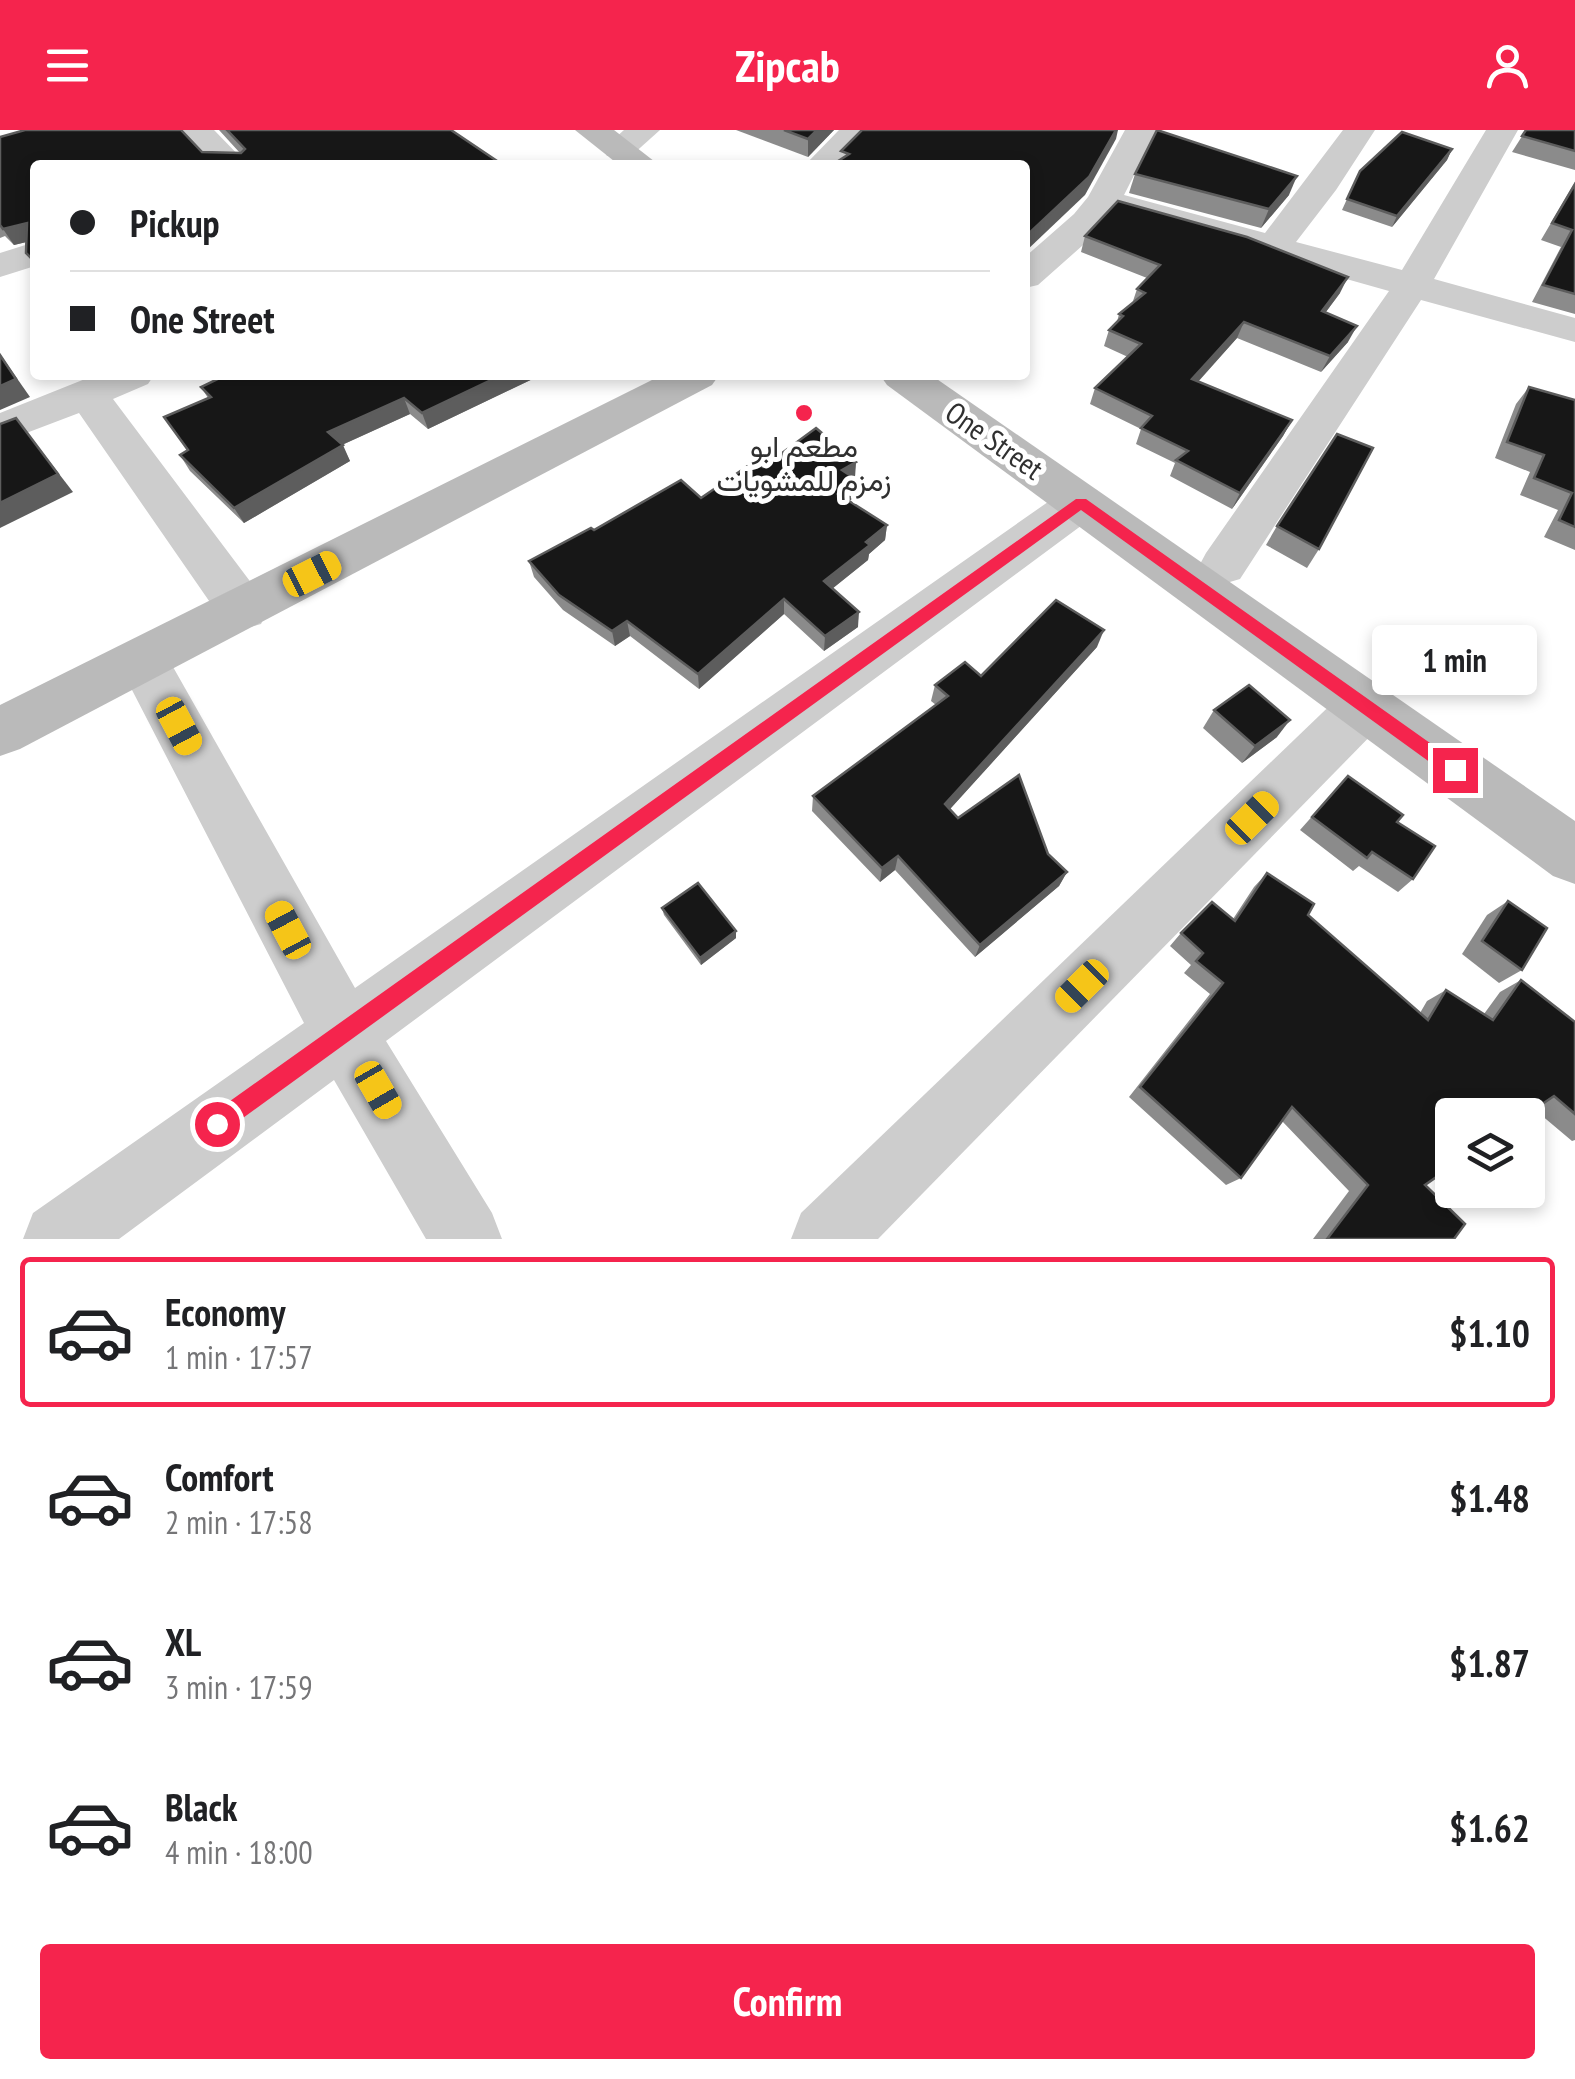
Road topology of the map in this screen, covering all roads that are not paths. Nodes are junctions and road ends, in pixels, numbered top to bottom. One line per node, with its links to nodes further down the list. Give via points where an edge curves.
1 (195, 130): 6 (street)
2 (858, 130): 7 (street)
3 (1141, 130): 8 (street)
4 (1359, 130): 9 (street)
5 (1502, 130): 13 (street)
6 (226, 160)
7 (827, 160)
8 (1104, 200): 9 (street); 12 (street)
9 (1274, 246): 13 (street)
10 (30, 255): 11 (street)
11 (0, 266)
12 (1030, 273)
13 (1412, 285): 14 (street); 22 (street)
14 (1575, 330)
15 (120, 380): 19 (street)
16 (687, 380): 23 (street)
17 (909, 380): 21 (street, One Street)
18 (955, 380): 22 (street, One Street)
19 (87, 394): 20 (street); 23 (street)
20 (0, 429)
21 (1081, 502): 25 (street, One Street); 29 (street)
22 (1223, 566): 27 (street, One Street)
23 (242, 610): 24 (street)
24 (142, 659): 26 (street); 29 (street)
25 (1365, 706): 28 (street, One Street); 32 (street)
26 (0, 732)
27 (1575, 808)
28 (1575, 856)
29 (343, 1031): 30 (street); 31 (street)
30 (59, 1239)
31 (466, 1239)
32 (827, 1239)

